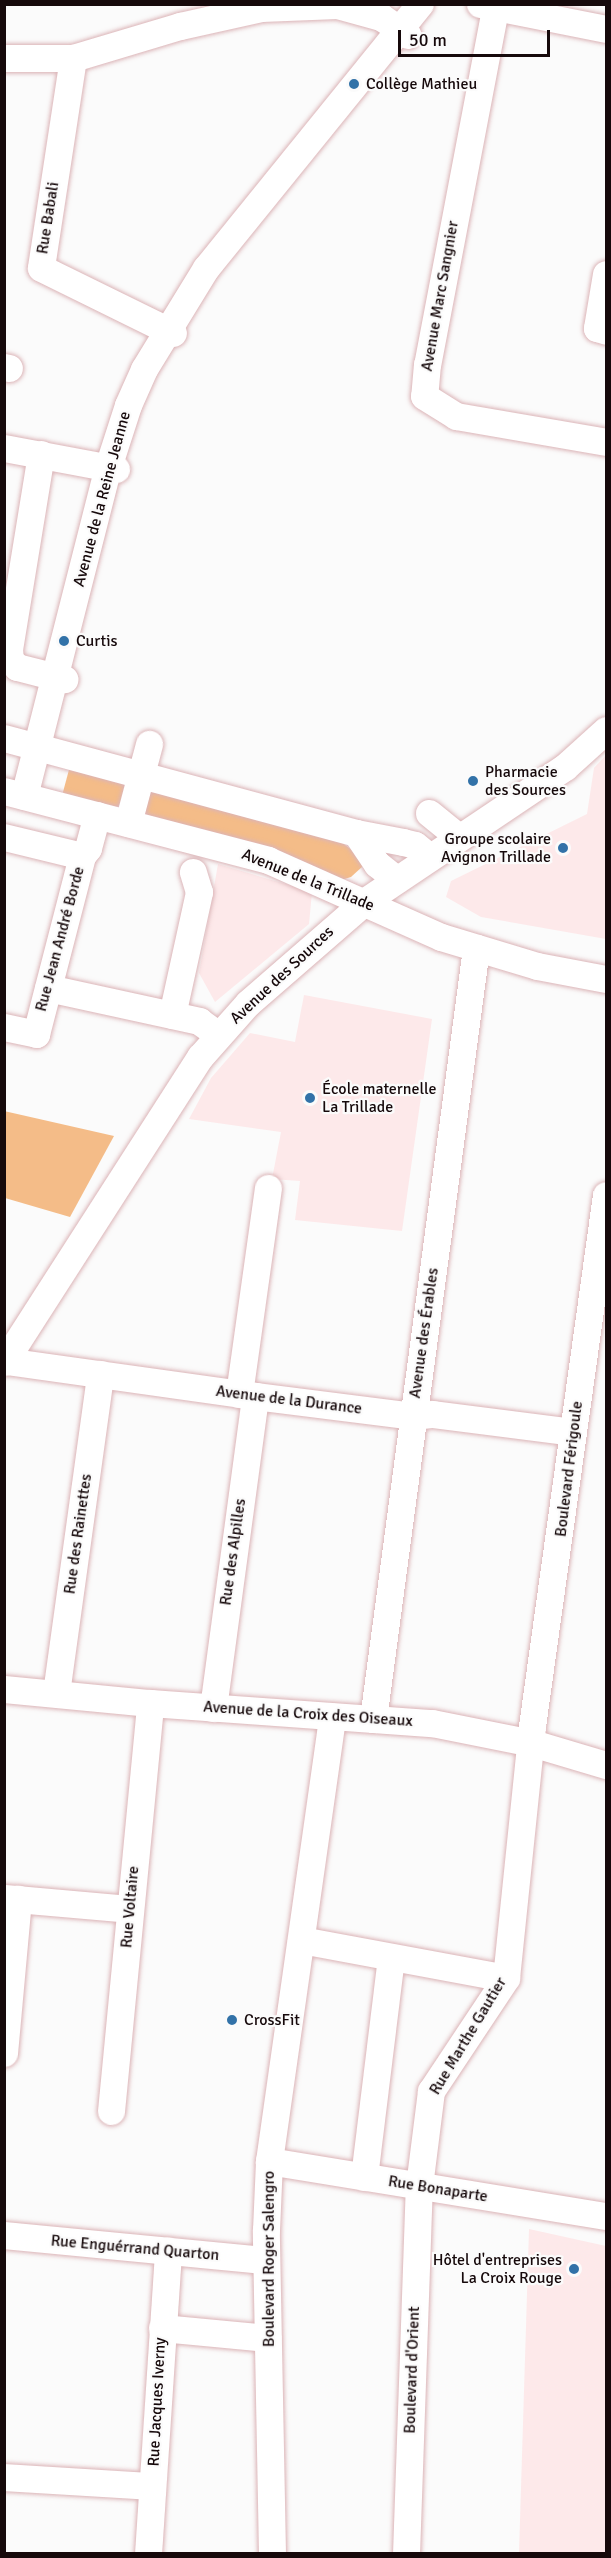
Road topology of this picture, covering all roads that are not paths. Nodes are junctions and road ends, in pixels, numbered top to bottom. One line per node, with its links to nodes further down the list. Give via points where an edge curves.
1 (420, 4): 4 (street, Avenue de la Reine Jeanne)
2 (487, 7): 3 (street); 10 (street, Avenue Marc Sangnier, via 424,396 456,416)
3 (606, 29)
4 (404, 32): 6 (street, via 381,17 337,5 261,8 180,26); 8 (street, Avenue de la Reine Jeanne, via 206,268)
5 (4, 58): 6 (street)
6 (74, 58): 8 (street, Rue Babali, via 41,268)
7 (606, 274): 9 (street, via 597,328)
8 (170, 331): 13 (street, Avenue de la Reine Jeanne, via 128,405)
9 (606, 331)
10 (606, 442)
11 (4, 448): 12 (street)
12 (41, 454): 13 (street); 14 (street, via 9,649 10,660 17,668)
13 (112, 468): 14 (street, Avenue de la Reine Jeanne)
14 (59, 678): 18 (street, Avenue de la Reine Jeanne)
15 (606, 730): 26 (street, Avenue des Sources, via 565,767)
16 (4, 738): 18 (street)
17 (148, 744): 19 (street)
18 (37, 747): 19 (street); 20 (street, Avenue de la Reine Jeanne)
19 (140, 775): 23 (street); 24 (street)
20 (14, 794): 22 (street, Avenue de la Trillade)
21 (429, 813): 26 (street)
22 (97, 815): 23 (street, Avenue de la Trillade); 27 (street, Rue Jean André Borde)
23 (128, 823): 31 (street, Avenue de la Trillade, via 268,860)
24 (356, 833): 28 (street, via 415,845); 30 (street, via 376,864)
25 (4, 837): 27 (street)
26 (459, 837): 28 (street, Avenue des Sources)
27 (82, 856): 34 (street, Rue Jean André Borde)
28 (430, 856): 30 (street, Avenue des Sources)
29 (193, 872): 35 (street, via 199,892)
30 (396, 879): 31 (street, Avenue des Sources)
31 (364, 902): 32 (street, Avenue de la Trillade, via 441,937); 37 (street, Avenue des Sources, via 282,970)
32 (476, 948): 33 (street, Avenue de la Trillade, via 537,966); 44 (street, Avenue des Érables)
33 (606, 979)
34 (48, 988): 35 (street); 36 (street, Rue Jean André Borde, via 36,1034)
35 (172, 1016): 37 (street, via 199,1021)
36 (4, 1027)
37 (218, 1035): 41 (street, Avenue des Sources, via 200,1057)
38 (268, 1188): 43 (street, Rue des Alpilles)
39 (606, 1195): 40 (street, Boulevard Férigoule)
40 (596, 1344): 45 (street, Boulevard Férigoule)
41 (5, 1362): 42 (street, Avenue de la Durance)
42 (100, 1374): 43 (street, Avenue de la Durance); 47 (street, Rue des Rainettes)
43 (247, 1395): 44 (street, Avenue de la Durance); 49 (street, Rue des Alpilles)
44 (413, 1416): 45 (street, Avenue de la Durance, via 433,1414); 51 (street, Avenue des Érables)
45 (573, 1432): 52 (street, Boulevard Férigoule)
46 (4, 1689): 47 (street, Avenue de la Croix des Oiseaux)
47 (56, 1694): 48 (street, Avenue de la Croix des Oiseaux)
48 (150, 1703): 49 (street, Avenue de la Croix des Oiseaux); 55 (street, Rue Voltaire)
49 (213, 1708): 50 (street, Avenue de la Croix des Oiseaux)
50 (332, 1716): 51 (street, Avenue de la Croix des Oiseaux); 56 (street, Boulevard Roger Salengro)
51 (373, 1719): 52 (street, Avenue de la Croix des Oiseaux, via 432,1723)
52 (532, 1743): 53 (street, Avenue de la Croix des Oiseaux); 58 (street, Rue Marthe Gautier)
53 (606, 1765)
54 (11, 1898): 55 (street); 59 (street)
55 (130, 1909): 60 (street, Rue Voltaire)
56 (301, 1940): 57 (street); 61 (street, Boulevard Roger Salengro)
57 (391, 1958): 58 (street); 62 (street)
58 (506, 1978): 63 (street, Rue Marthe Gautier, via 431,2091)
59 (4, 2053)
60 (111, 2111)
61 (269, 2161): 62 (street, Rue Bonaparte); 67 (street, Boulevard Roger Salengro)
62 (364, 2176): 63 (street, Rue Bonaparte)
63 (419, 2186): 64 (street, Rue Bonaparte); 74 (street, Boulevard d'Orient)
64 (606, 2216)
65 (4, 2235): 66 (street, Rue Enguérrand Quarton)
66 (168, 2251): 67 (street, Rue Enguérrand Quarton); 68 (street, Rue Jacques Iverny)
67 (266, 2260): 69 (street, Boulevard Roger Salengro)
68 (162, 2328): 69 (street); 71 (street, Rue Jacques Iverny)
69 (268, 2338): 73 (street, Boulevard Roger Salengro)
70 (4, 2477): 71 (street)
71 (152, 2486): 72 (street, Rue Jacques Iverny)
72 (148, 2553)
73 (272, 2553)
74 (406, 2553)

